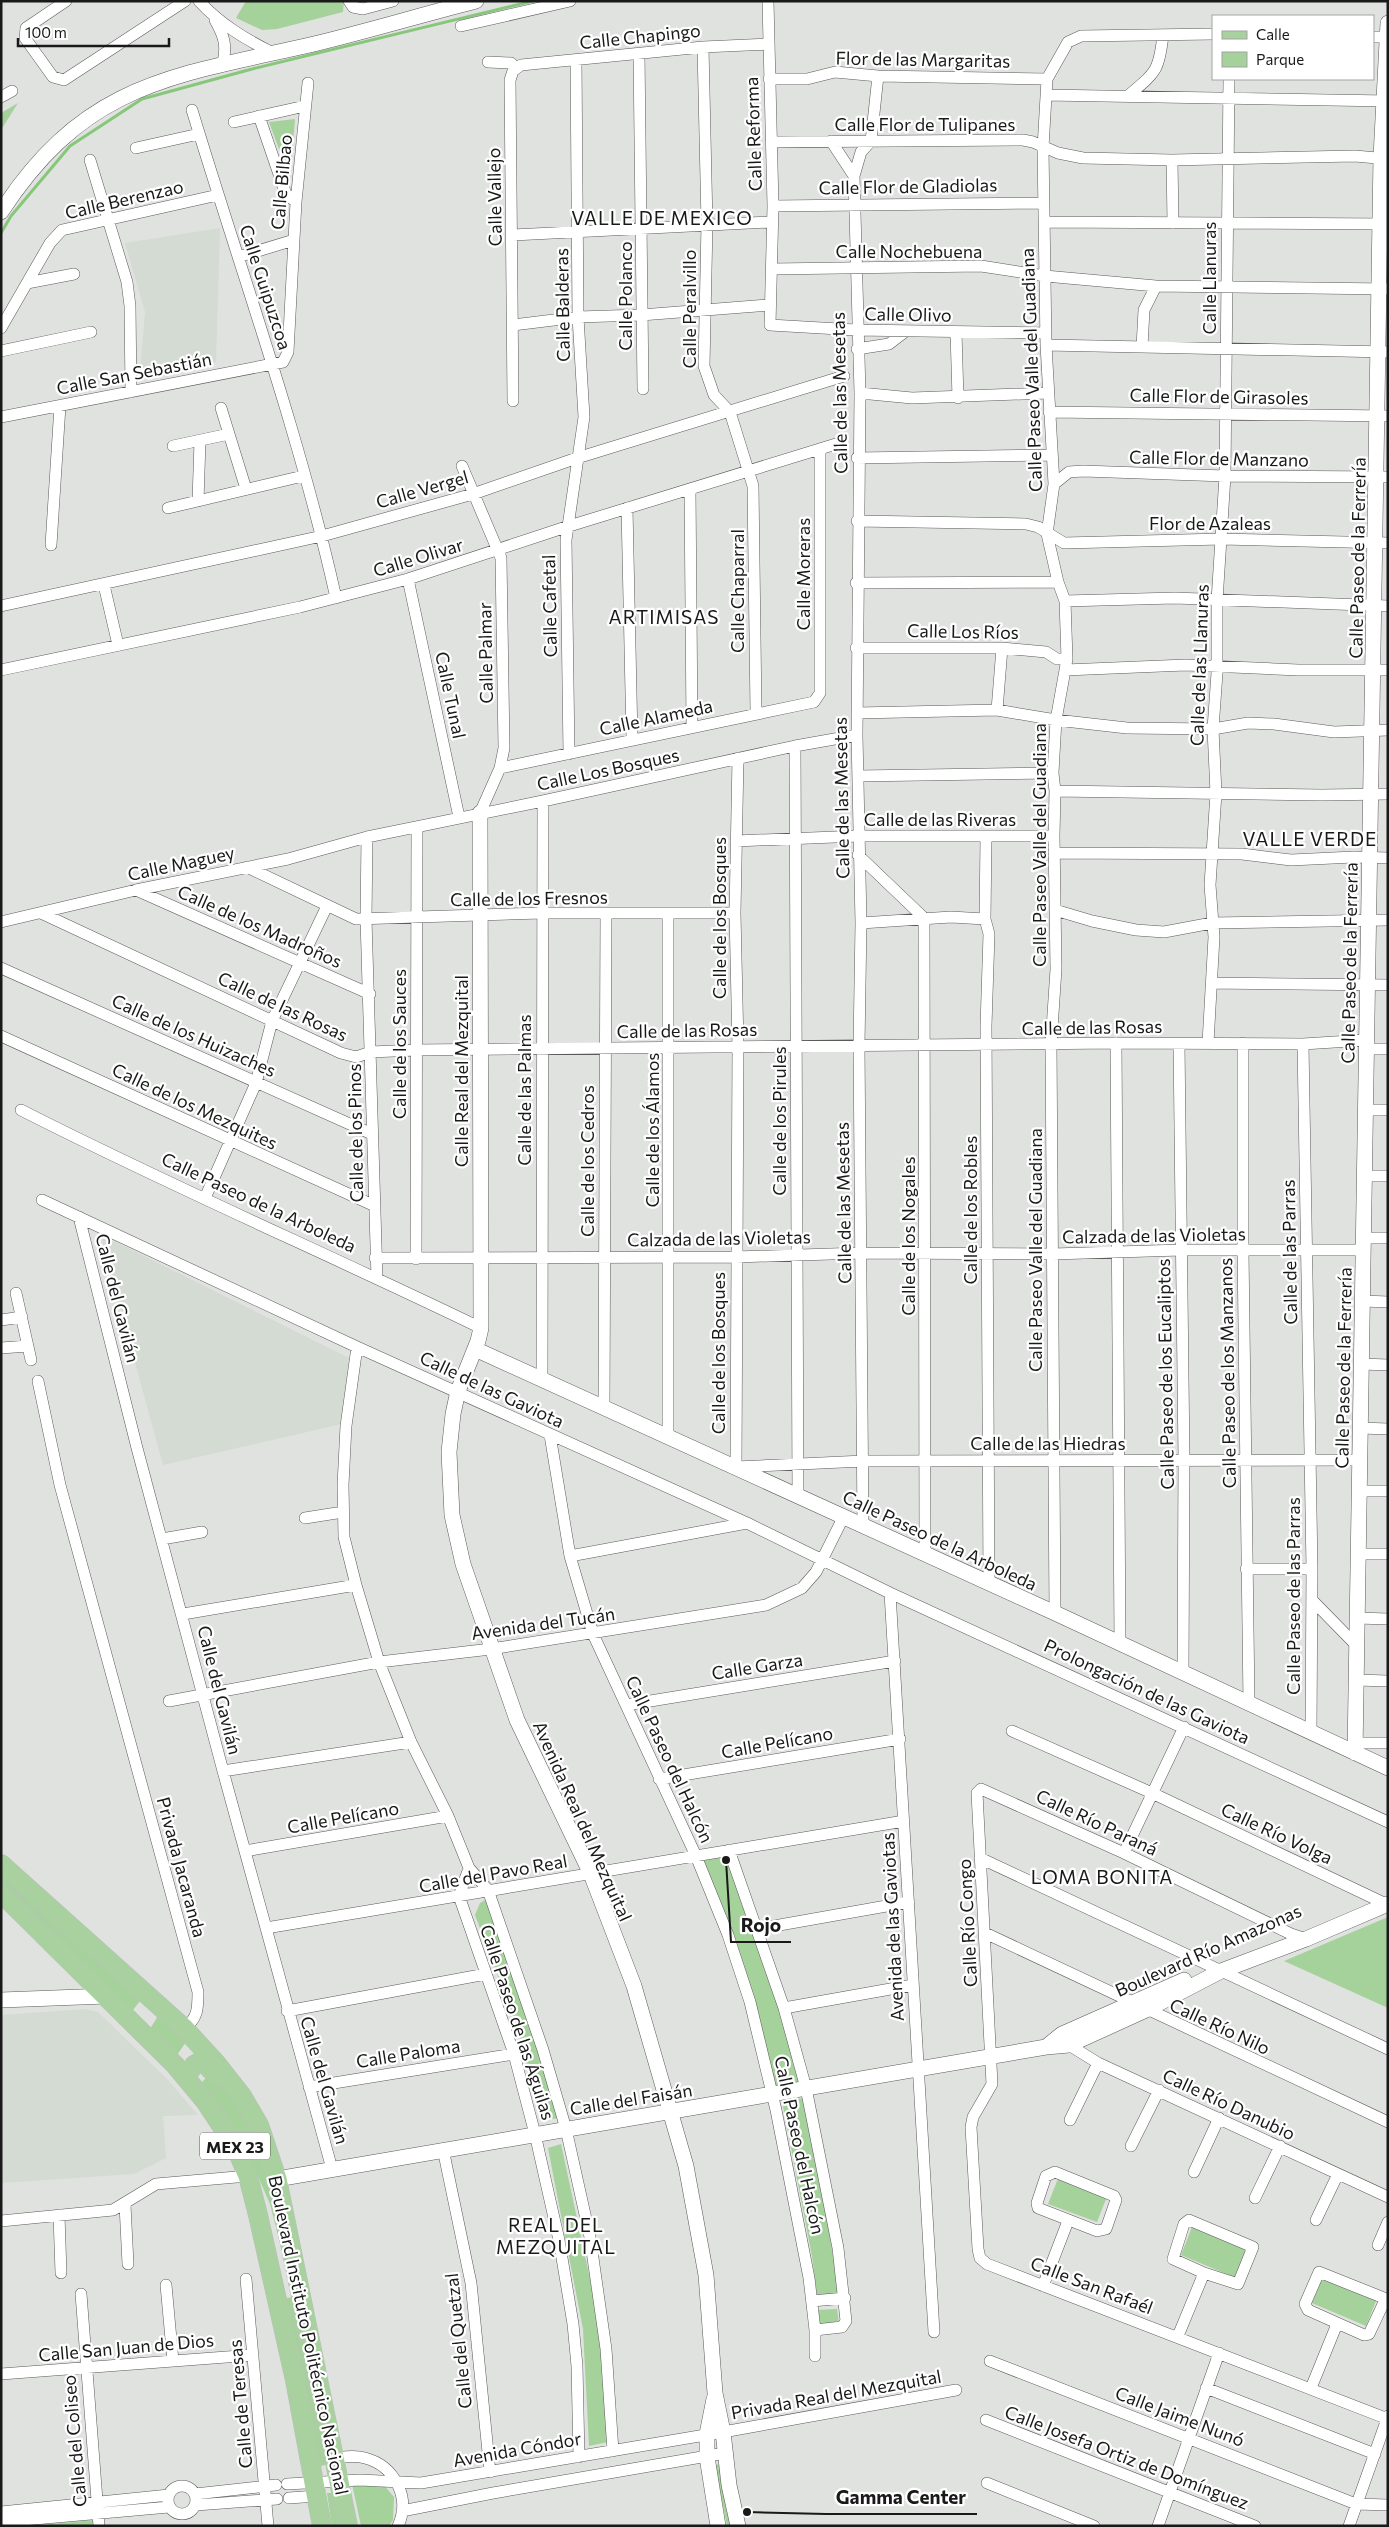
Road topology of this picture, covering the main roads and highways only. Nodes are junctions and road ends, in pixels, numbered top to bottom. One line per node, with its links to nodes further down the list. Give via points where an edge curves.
1 (1, 1864): 4 (main road, Boulevard Instituto Politécnico Nacional / MEX 23, via 184,2028)
2 (1, 1893): 3 (main road, Boulevard Instituto Politécnico Nacional / MEX 23)
3 (186, 2077): 4 (main road, via 194,2064 205,2064 233,2092); 5 (main road, Boulevard Instituto Politécnico Nacional / MEX 23, via 236,2148 248,2176 274,2285)
4 (242, 2096): 6 (main road, Boulevard Instituto Politécnico Nacional / MEX 23, via 259,2125 277,2179)
5 (322, 2526)
6 (348, 2526)

